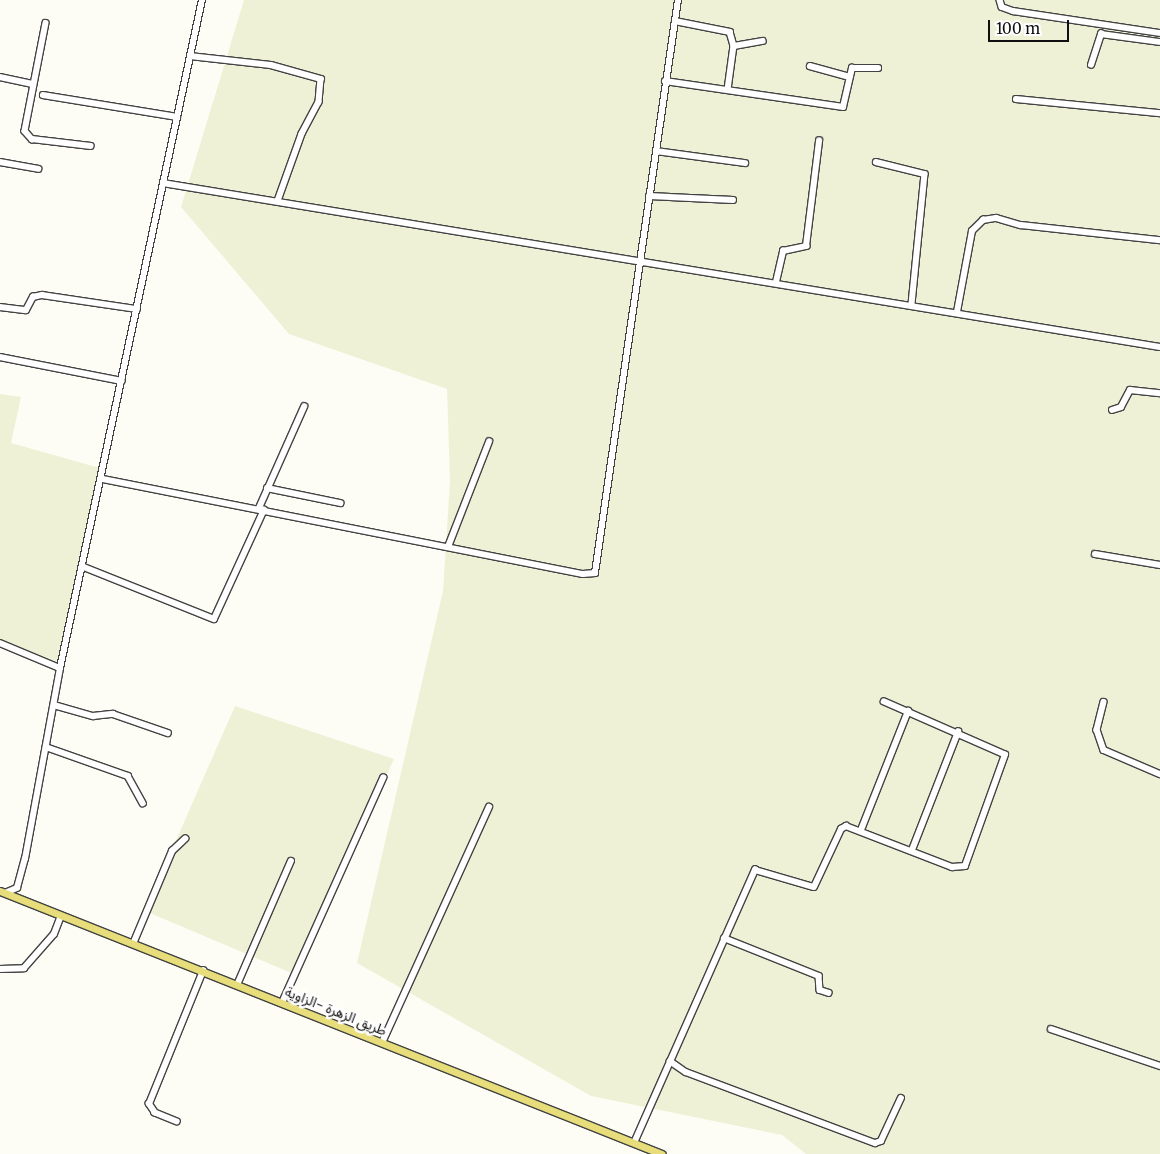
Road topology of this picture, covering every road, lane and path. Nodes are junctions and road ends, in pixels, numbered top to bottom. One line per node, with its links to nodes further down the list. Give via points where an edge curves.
1 (202, 0): 10 (street)
2 (678, 0): 4 (street)
3 (1000, 0): 6 (street, via 1013,11)
4 (675, 21): 9 (street, via 723,28); 16 (street)
5 (46, 23): 17 (street)
6 (1160, 33)
7 (763, 41): 9 (street)
8 (1160, 42): 11 (street, via 1101,34)
9 (734, 46): 18 (street)
10 (190, 56): 22 (street); 33 (street, via 271,65 321,79 318,102 302,134)
11 (1091, 64)
12 (810, 66): 15 (street)
13 (878, 68): 15 (street, via 855,66)
14 (0, 76): 17 (street)
15 (850, 77): 18 (street, via 843,107)
16 (665, 81): 18 (street); 25 (street)
17 (32, 84): 24 (street, via 24,125 28,137)
18 (728, 90)
19 (43, 95): 22 (street)
20 (1016, 99): 21 (street)
21 (1160, 112)
22 (177, 117): 30 (street)
23 (819, 141): 36 (street, via 806,246 783,251)
24 (91, 146)
25 (656, 151): 28 (street); 31 (street)
26 (0, 162): 29 (street)
27 (876, 162): 37 (street, via 925,174)
28 (745, 164)
29 (38, 169)
30 (163, 183): 33 (street); 39 (street)
31 (649, 196): 32 (street); 35 (street)
32 (733, 200)
33 (278, 201): 35 (street)
34 (1160, 240): 40 (street, via 1022,225 996,218 983,220 972,231)
35 (640, 258): 36 (street); 52 (street, via 595,573)
36 (776, 282): 37 (street)
37 (912, 305): 40 (street)
38 (0, 307): 39 (street, via 26,310 33,297 42,295)
39 (137, 309): 43 (street)
40 (957, 312): 41 (street)
41 (1160, 347)
42 (0, 357): 43 (street)
43 (122, 382): 48 (street)
44 (1160, 393): 46 (street, via 1130,390 1121,407)
45 (304, 407): 49 (street)
46 (1112, 410)
47 (489, 442): 52 (street)
48 (103, 478): 51 (street); 55 (street)
49 (267, 488): 50 (street); 51 (street)
50 (340, 503)
51 (262, 509): 52 (street); 55 (street, via 214,619)
52 (448, 547)
53 (1095, 554): 54 (street)
54 (1160, 565)
55 (84, 567): 57 (street)
56 (0, 643): 57 (street)
57 (60, 668): 60 (street)
58 (884, 702): 61 (street)
59 (1104, 702): 65 (street, via 1096,730 1104,750)
60 (54, 705): 63 (street, via 93,716 113,714); 64 (street)
61 (908, 712): 62 (street); 69 (street)
62 (958, 732): 71 (street); 71 (street, via 998,748 1006,760 965,866 952,867)
63 (168, 733)
64 (46, 747): 67 (street, via 128,776); 73 (street, via 17,888)
65 (1160, 774)
66 (383, 778): 81 (street)
67 (143, 803)
68 (490, 807): 83 (street)
69 (861, 830): 71 (street); 75 (street, via 841,829 814,887 755,870)
70 (185, 839): 76 (street, via 172,851)
71 (912, 850)
72 (291, 861): 79 (street)
73 (3, 892): 74 (main road, طريق الزهرة -الزاوية)
74 (61, 916): 76 (main road, طريق الزهرة -الزاوية); 77 (street, via 54,934 24,968)
75 (724, 938): 80 (street, via 819,976 820,990); 84 (street)
76 (133, 944): 78 (main road, طريق الزهرة -الزاوية)
77 (0, 969)
78 (203, 971): 79 (main road, طريق الزهرة -الزاوية); 87 (street, via 149,1104 155,1113)
79 (237, 985): 81 (main road, طريق الزهرة -الزاوية)
80 (829, 993)
81 (282, 1003): 83 (main road, طريق الزهرة -الزاوية)
82 (1051, 1029): 85 (street)
83 (382, 1043): 88 (main road, طريق الزهرة -الزاوية)
84 (670, 1061): 86 (street, via 686,1072 875,1143 881,1141); 88 (street)
85 (1160, 1066)
86 (901, 1098)
87 (177, 1122)
88 (634, 1143): 89 (main road, طريق الزهرة -الزاوية)
89 (662, 1154)

